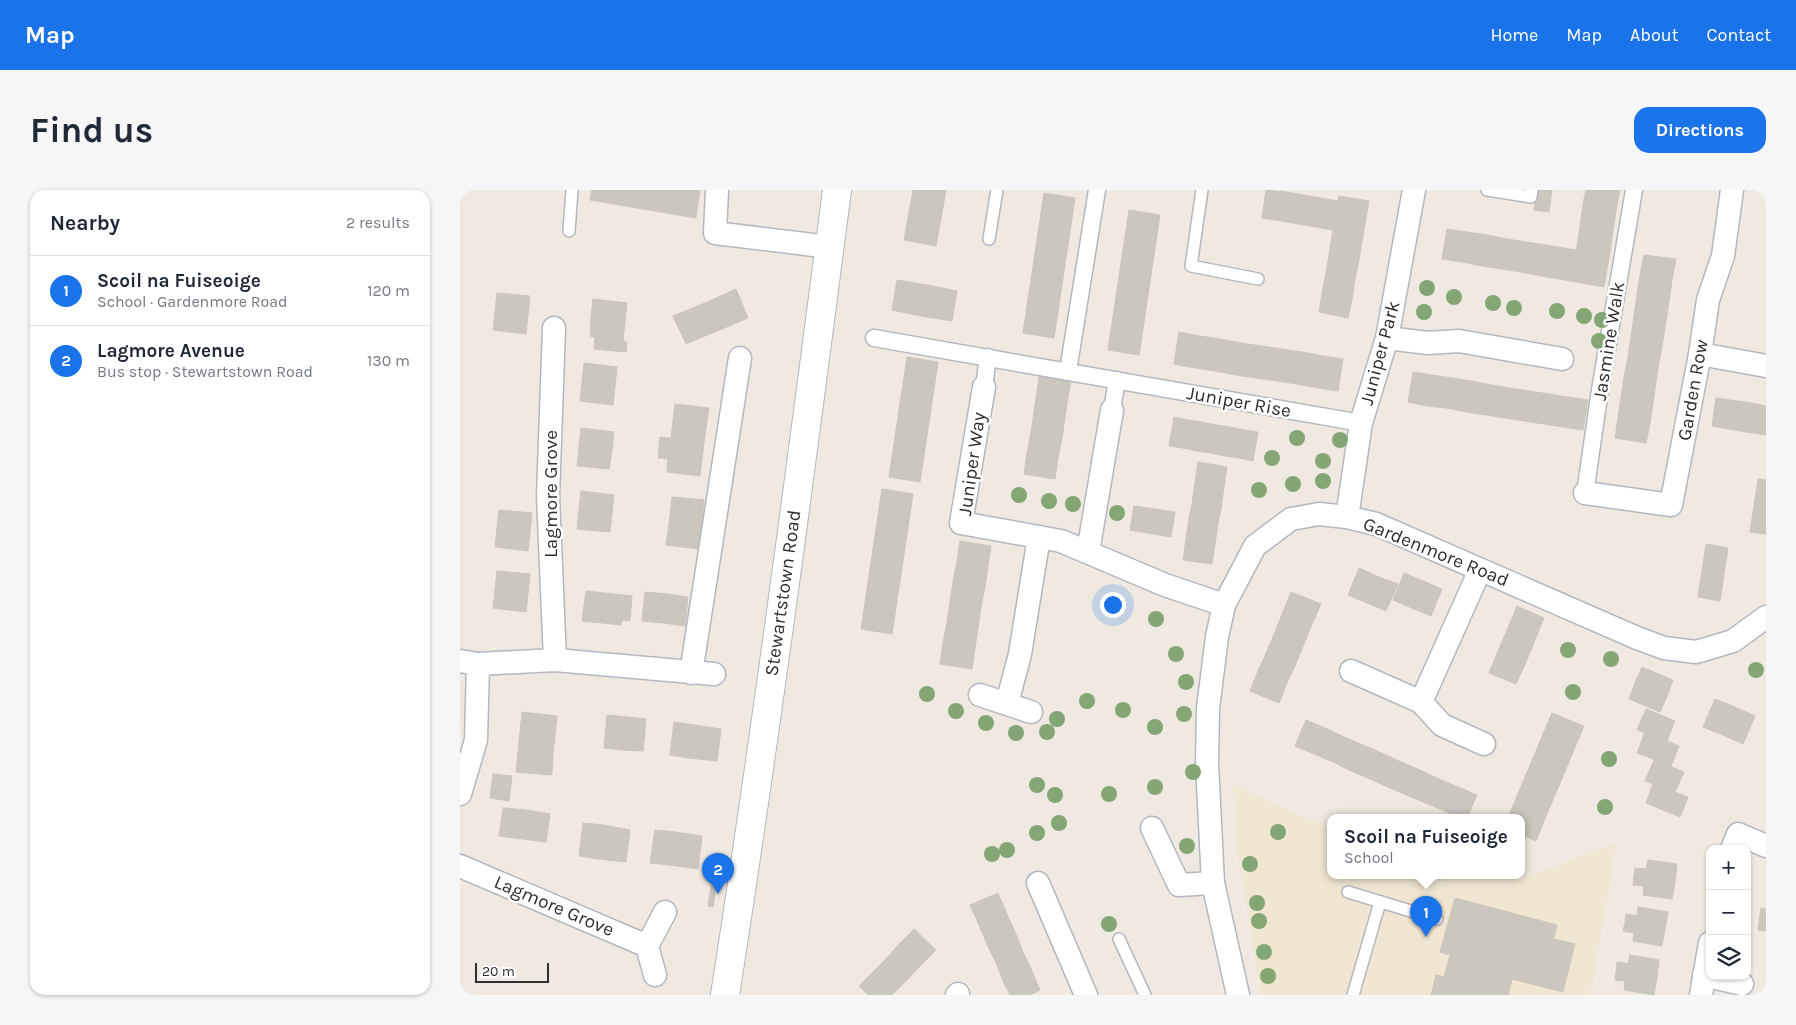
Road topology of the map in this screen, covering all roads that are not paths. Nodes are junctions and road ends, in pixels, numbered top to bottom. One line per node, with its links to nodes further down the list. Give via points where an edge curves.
1 (572, 190): 12 (lane)
2 (717, 190): 14 (street, via 715,233)
3 (837, 190): 14 (main road, Stewartstown Road)
4 (997, 190): 13 (lane)
5 (1097, 190): 24 (street)
6 (1202, 190): 15 (lane, via 1191,266)
7 (1414, 190): 18 (street, Juniper Park)
8 (1487, 190): 9 (lane, via 1531,197)
9 (1532, 190)
10 (1634, 190): 29 (street, Jasmine Walk)
11 (1732, 190): 19 (street, Garden Row, via 1723,256 1708,300)
12 (569, 231)
13 (989, 239)
14 (830, 247): 63 (main road, Stewartstown Road)
15 (1258, 279)
16 (554, 328): 36 (street, Lagmore Grove, via 548,496)
17 (874, 338): 20 (street, Juniper Rise)
18 (1387, 338): 22 (street, via 1428,343 1459,341); 28 (street, Juniper Park)
19 (1700, 354): 23 (street); 29 (street, Garden Row, via 1671,505)
20 (988, 357): 24 (street, Juniper Rise); 26 (street, Juniper Way)
21 (740, 358): 39 (street)
22 (1562, 359)
23 (1766, 366)
24 (1068, 371): 25 (street, Juniper Rise)
25 (1117, 380): 27 (street); 28 (street, Juniper Rise)
26 (984, 387): 31 (street, Juniper Way, via 961,523)
27 (1112, 410): 32 (street)
28 (1361, 424): 30 (street, Juniper Park)
29 (1585, 493)
30 (1346, 516): 33 (street, Gardenmore Road, via 1376,524); 34 (street, Gardenmore Road, via 1320,514 1291,519 1255,546)
31 (1039, 536): 32 (street, Juniper Way); 43 (street, via 1020,654)
32 (1088, 552): 34 (street, Juniper Way, via 1165,585)
33 (1480, 570): 35 (street, Gardenmore Road, via 1664,648 1696,652 1733,641); 42 (street)
34 (1224, 605): 52 (street, Gardenmore Road, via 1216,637 1208,708 1207,764)
35 (1766, 618)
36 (555, 660): 37 (street); 39 (street)
37 (469, 663): 46 (street, via 476,740)
38 (1352, 671): 42 (street)
39 (691, 673): 40 (street)
40 (714, 674)
41 (980, 695): 43 (street)
42 (1422, 702): 45 (street, via 1442,725)
43 (1007, 703): 44 (street)
44 (1031, 712)
45 (1484, 744)
46 (460, 794)
47 (1152, 828): 52 (street, via 1179,885)
48 (1734, 845): 49 (street, via 1738,834)
49 (1766, 846)
50 (460, 866): 58 (street, Lagmore Grove)
51 (1038, 883): 64 (street)
52 (1213, 883): 66 (street, Gardenmore Road)
53 (1348, 892): 54 (lane)
54 (1380, 902): 56 (lane); 67 (lane)
55 (665, 912): 58 (street)
56 (1437, 919)
57 (1119, 938): 65 (lane)
58 (647, 946): 60 (street)
59 (1706, 967): 62 (street)
60 (655, 975)
61 (1742, 984): 62 (street)
62 (1703, 985)
63 (725, 995)
64 (1086, 995)
65 (1146, 995)
66 (1238, 995)
67 (1353, 995)

